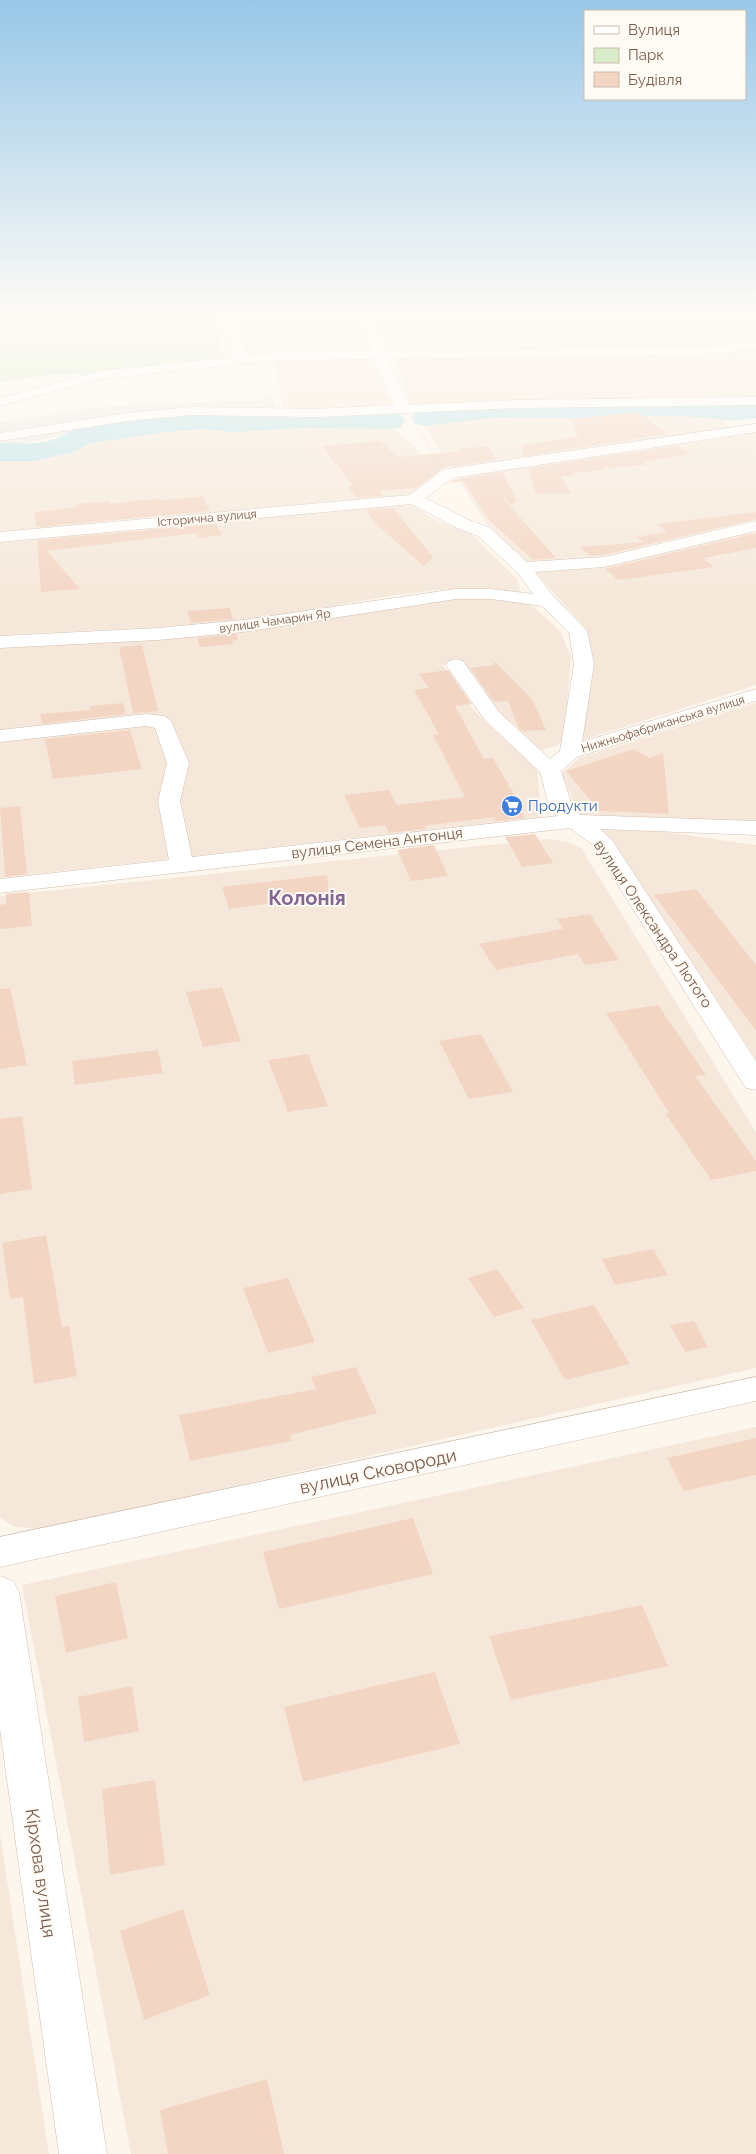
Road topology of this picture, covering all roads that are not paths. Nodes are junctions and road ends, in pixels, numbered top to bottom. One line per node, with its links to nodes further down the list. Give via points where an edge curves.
1 (157, 413): 5 (street)
2 (302, 413): 3 (street)
3 (325, 413)
4 (749, 430): 6 (street); 7 (street, via 447,474)
5 (0, 437)
6 (756, 441)
7 (414, 500): 9 (street, Історична вулиця); 10 (street, via 484,532)
8 (756, 526): 10 (street, via 604,562)
9 (0, 537)
10 (523, 568): 11 (street)
11 (548, 601): 12 (street, вулиця Чамарин Яр, via 491,594 456,594 243,626); 16 (street, via 578,631 584,664)
12 (0, 642)
13 (456, 665): 17 (street, via 492,716)
14 (756, 695): 16 (street, Нижньофабриканська вулиця)
15 (0, 736): 20 (street, via 146,720 157,720 164,725 178,763 169,802)
16 (570, 753): 17 (street)
17 (550, 770): 18 (street, вулиця Олександра Лютого, via 560,804)
18 (574, 821): 19 (street, вулиця Семена Антонця); 20 (street, вулиця Семена Антонця); 22 (street, вулиця Олександра Лютого, via 601,840)
19 (756, 828)
20 (182, 866): 21 (street, вулиця Семена Антонця)
21 (0, 886)
22 (756, 1082)
23 (756, 1389): 24 (street, вулиця Сковороди)
24 (0, 1552)
25 (0, 1592): 26 (street, Кірхова вулиця)
26 (83, 2154)

